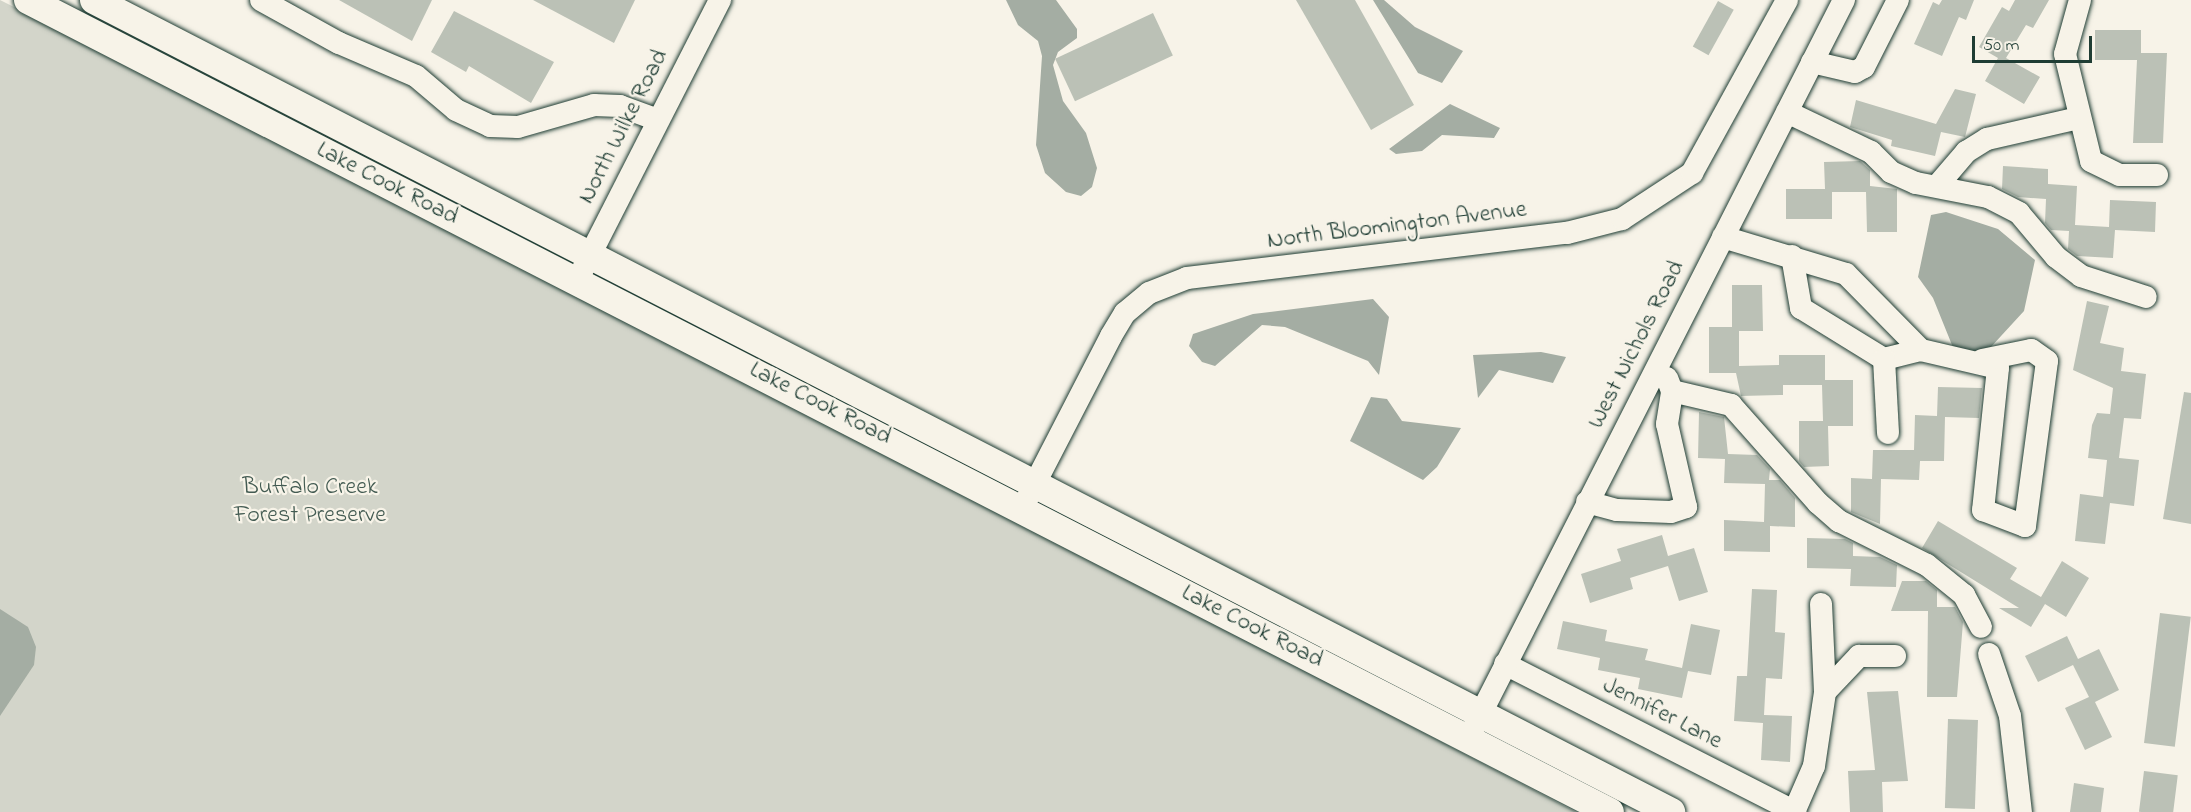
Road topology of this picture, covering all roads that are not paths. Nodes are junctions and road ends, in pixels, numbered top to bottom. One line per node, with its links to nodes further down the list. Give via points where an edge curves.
1 (28, 0): 18 (main road, Lake Cook Road)
2 (94, 0): 16 (main road, Lake Cook Road)
3 (261, 0): 12 (street, via 416,76 456,110 490,126 518,127 594,105 620,106)
4 (720, 0): 12 (street, North Wilke Road)
5 (1788, 0): 26 (street, North Bloomington Avenue, via 1710,147 1692,173 1647,207 1567,233 1169,283 1125,314)
6 (1844, 0): 9 (street, West Nichols Road)
7 (1898, 0): 9 (street, via 1864,66 1855,72)
8 (2080, 0): 11 (street, via 2066,54)
9 (1812, 62): 10 (street, West Nichols Road)
10 (1787, 112): 14 (street, via 1871,152 1891,172); 15 (street, West Nichols Road)
11 (2079, 118): 13 (street, via 2091,161 2099,169); 14 (street, via 1987,139 1966,152)
12 (658, 120): 16 (street, North Wilke Road)
13 (2157, 175)
14 (1937, 186): 19 (street, via 1988,196 2019,213 2082,276)
15 (1723, 237): 17 (street); 23 (street, West Nichols Road)
16 (591, 253): 18 (street, North Wilke Road); 26 (main road, Lake Cook Road)
17 (1792, 256): 20 (street, via 1846,274); 21 (street, via 1801,308)
18 (577, 279): 28 (main road, Lake Cook Road)
19 (2146, 297)
20 (1921, 350): 21 (street); 22 (street)
21 (1884, 359): 25 (street)
22 (1982, 360): 22 (street, via 1998,368 1983,510 2025,526 2047,361 2031,350)
23 (1659, 362): 24 (street); 27 (street, West Nichols Road)
24 (1672, 391): 27 (street, via 1667,424 1686,507 1628,510); 30 (street, via 1731,405 1818,503 1839,521 1926,565 1964,595)
25 (1888, 433)
26 (1035, 483): 28 (street, North Bloomington Avenue); 35 (main road, Lake Cook Road)
27 (1587, 502): 33 (street, West Nichols Road)
28 (1022, 508): 35 (main road, Lake Cook Road)
29 (1821, 604): 34 (street)
30 (1981, 627)
31 (1989, 654): 39 (street, via 2010,716)
32 (1895, 656): 34 (street, via 1859,656)
33 (1505, 664): 35 (street, West Nichols Road); 38 (street, Jennifer Lane)
34 (1825, 692): 38 (street, via 1814,766)
35 (1474, 727): 36 (main road, Lake Cook Road); 37 (main road, Lake Cook Road)
36 (1611, 812)
37 (1671, 812)
38 (1794, 812)
39 (2021, 812)

